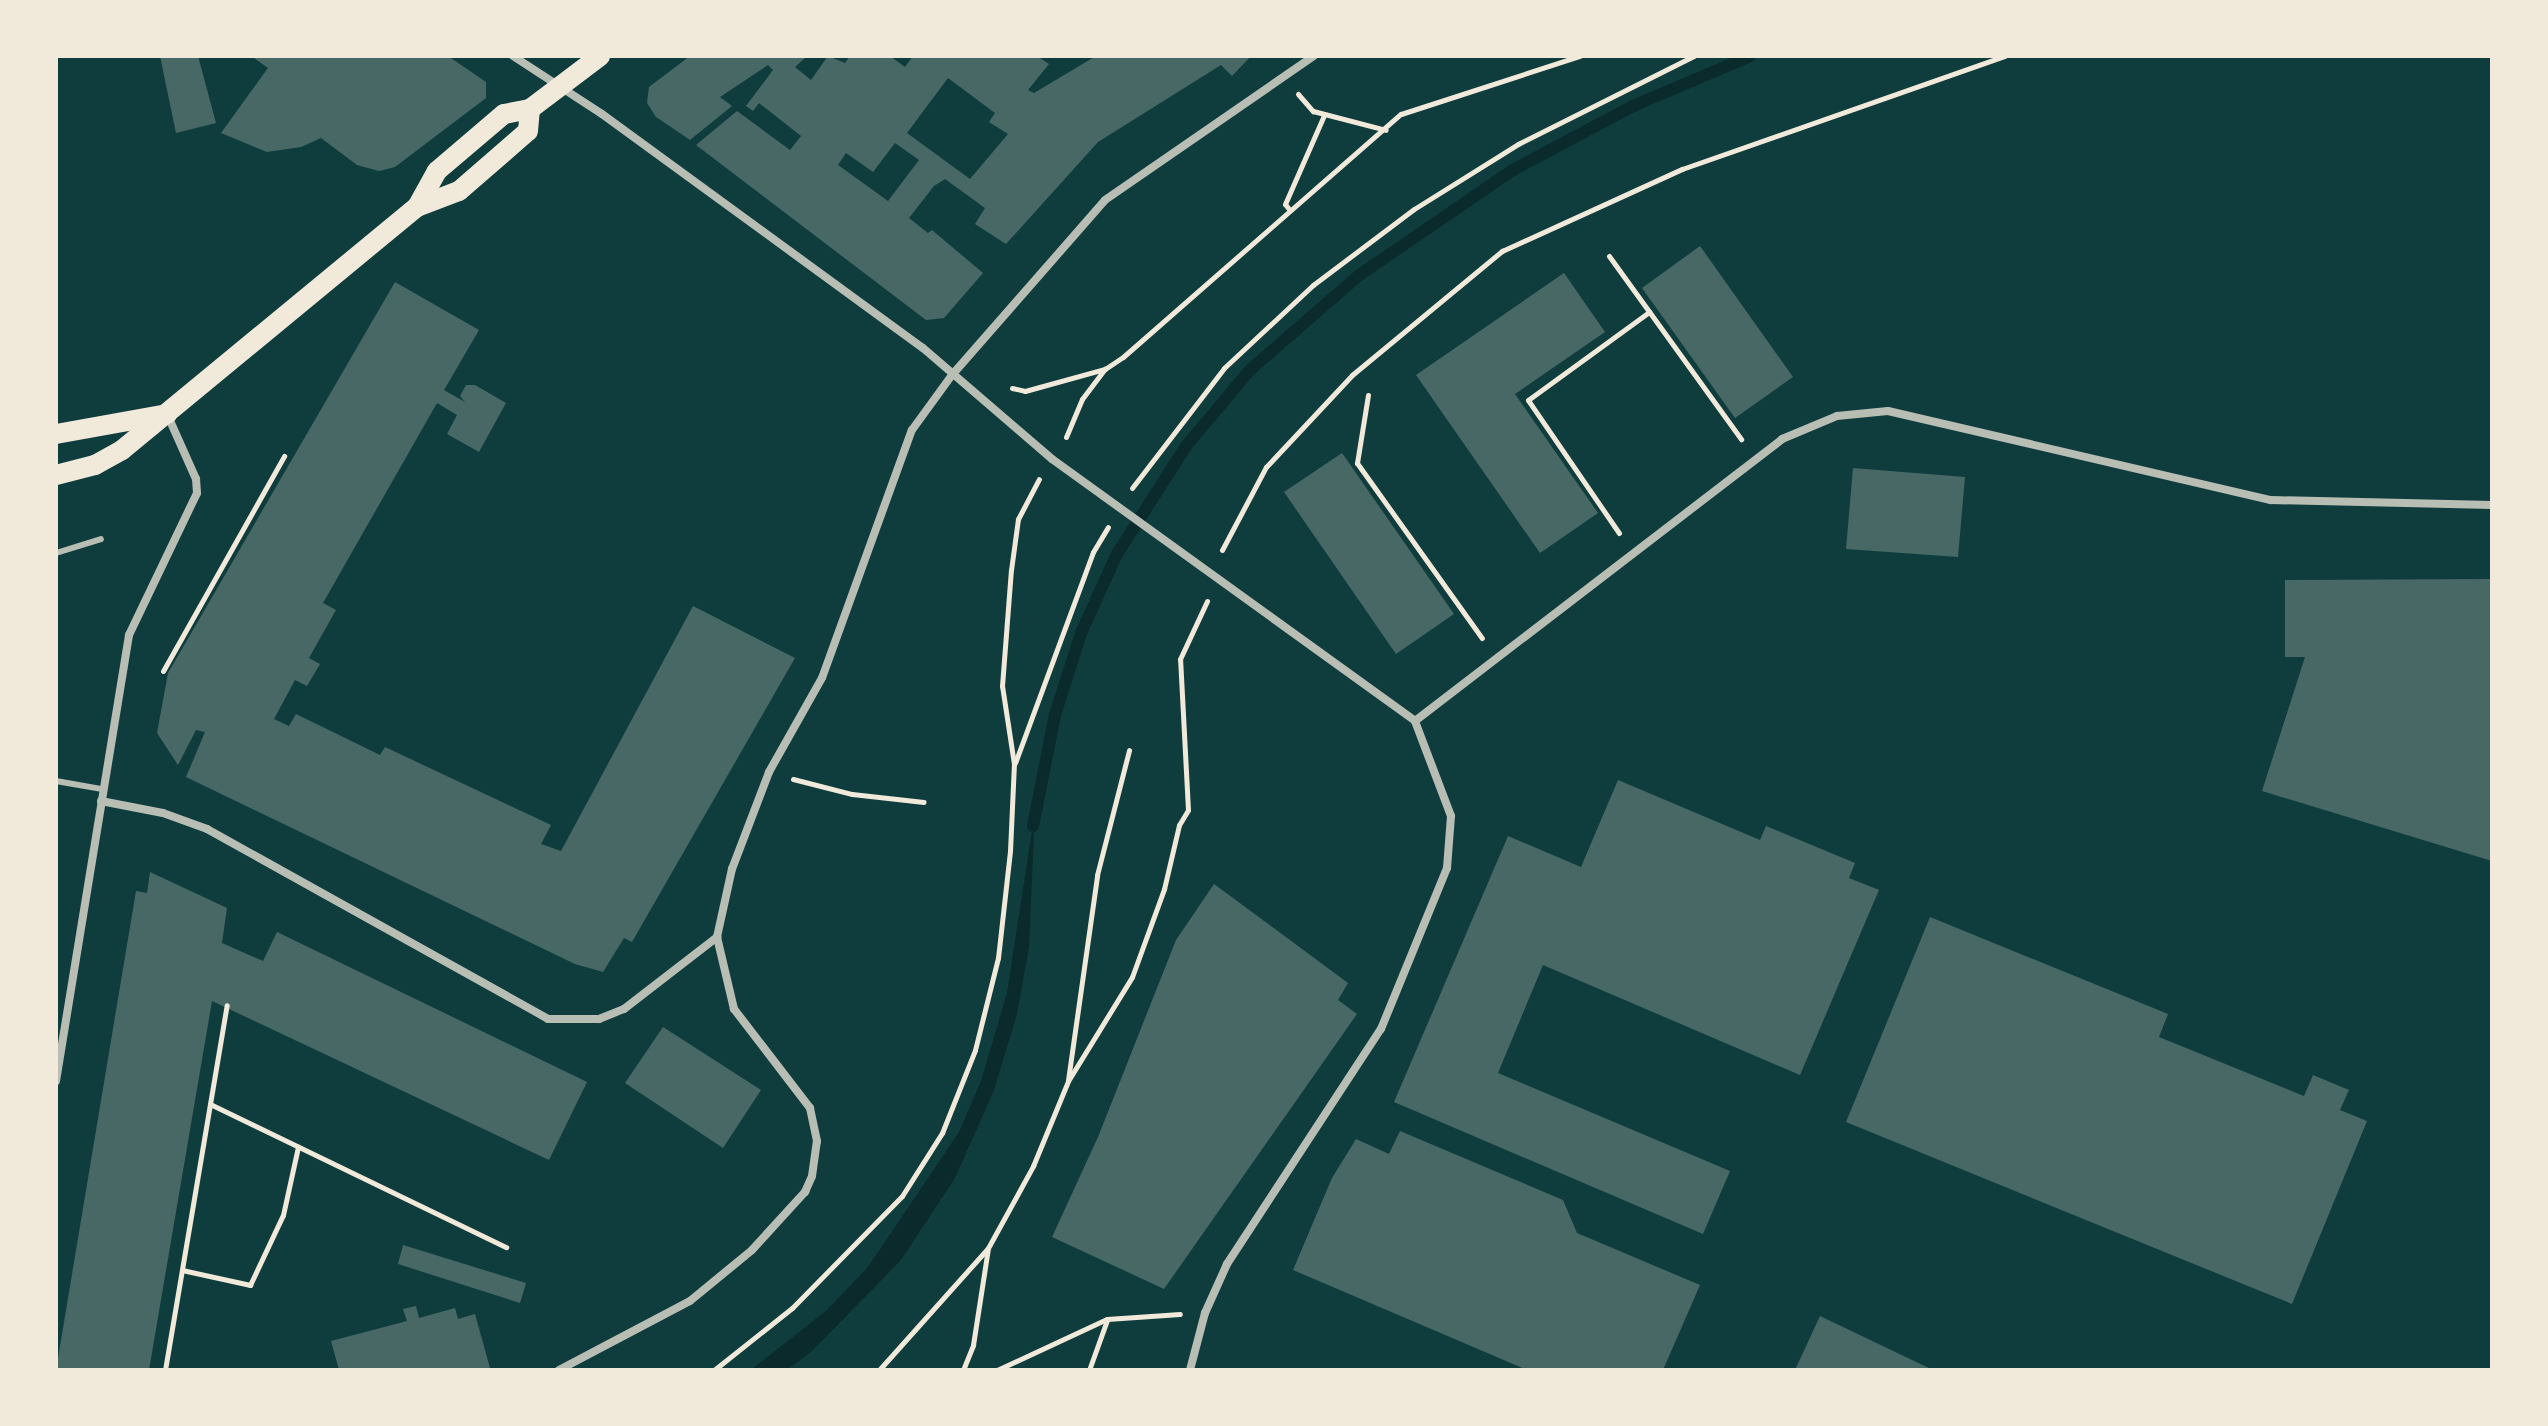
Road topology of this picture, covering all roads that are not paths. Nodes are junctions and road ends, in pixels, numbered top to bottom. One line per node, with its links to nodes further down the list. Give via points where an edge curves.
1 (513, 56): 4 (street)
2 (600, 56): 4 (main road)
3 (1314, 56): 7 (street, via 1105,200)
4 (559, 87): 5 (main road); 7 (street, via 910,339)
5 (530, 109): 6 (main road, via 504,114 437,171); 6 (main road, via 528,131 471,181)
6 (417, 207): 8 (main road)
7 (952, 375): 14 (street, via 1052,459); 18 (street, via 912,430 822,678 769,772 732,869)
8 (167, 414): 9 (main road); 10 (main road, via 95,465); 16 (street, via 196,479 197,493 129,635)
9 (56, 434)
10 (56, 475)
11 (2492, 505): 14 (street, via 2271,500 1888,411 1837,416 1782,439)
12 (101, 539): 13 (lane)
13 (56, 553)
14 (1415, 721): 21 (street, via 1451,816 1447,868 1381,1029 1227,1264 1205,1313)
15 (56, 781): 16 (lane)
16 (102, 789): 17 (street)
17 (101, 801): 18 (street, via 163,813 207,829 548,1019 599,1019 624,1009); 19 (street)
18 (717, 937): 20 (street, via 734,1009 810,1108 817,1141 812,1176 805,1192 752,1250 690,1301)
19 (56, 1081)
20 (559, 1370)
21 (1190, 1370)

